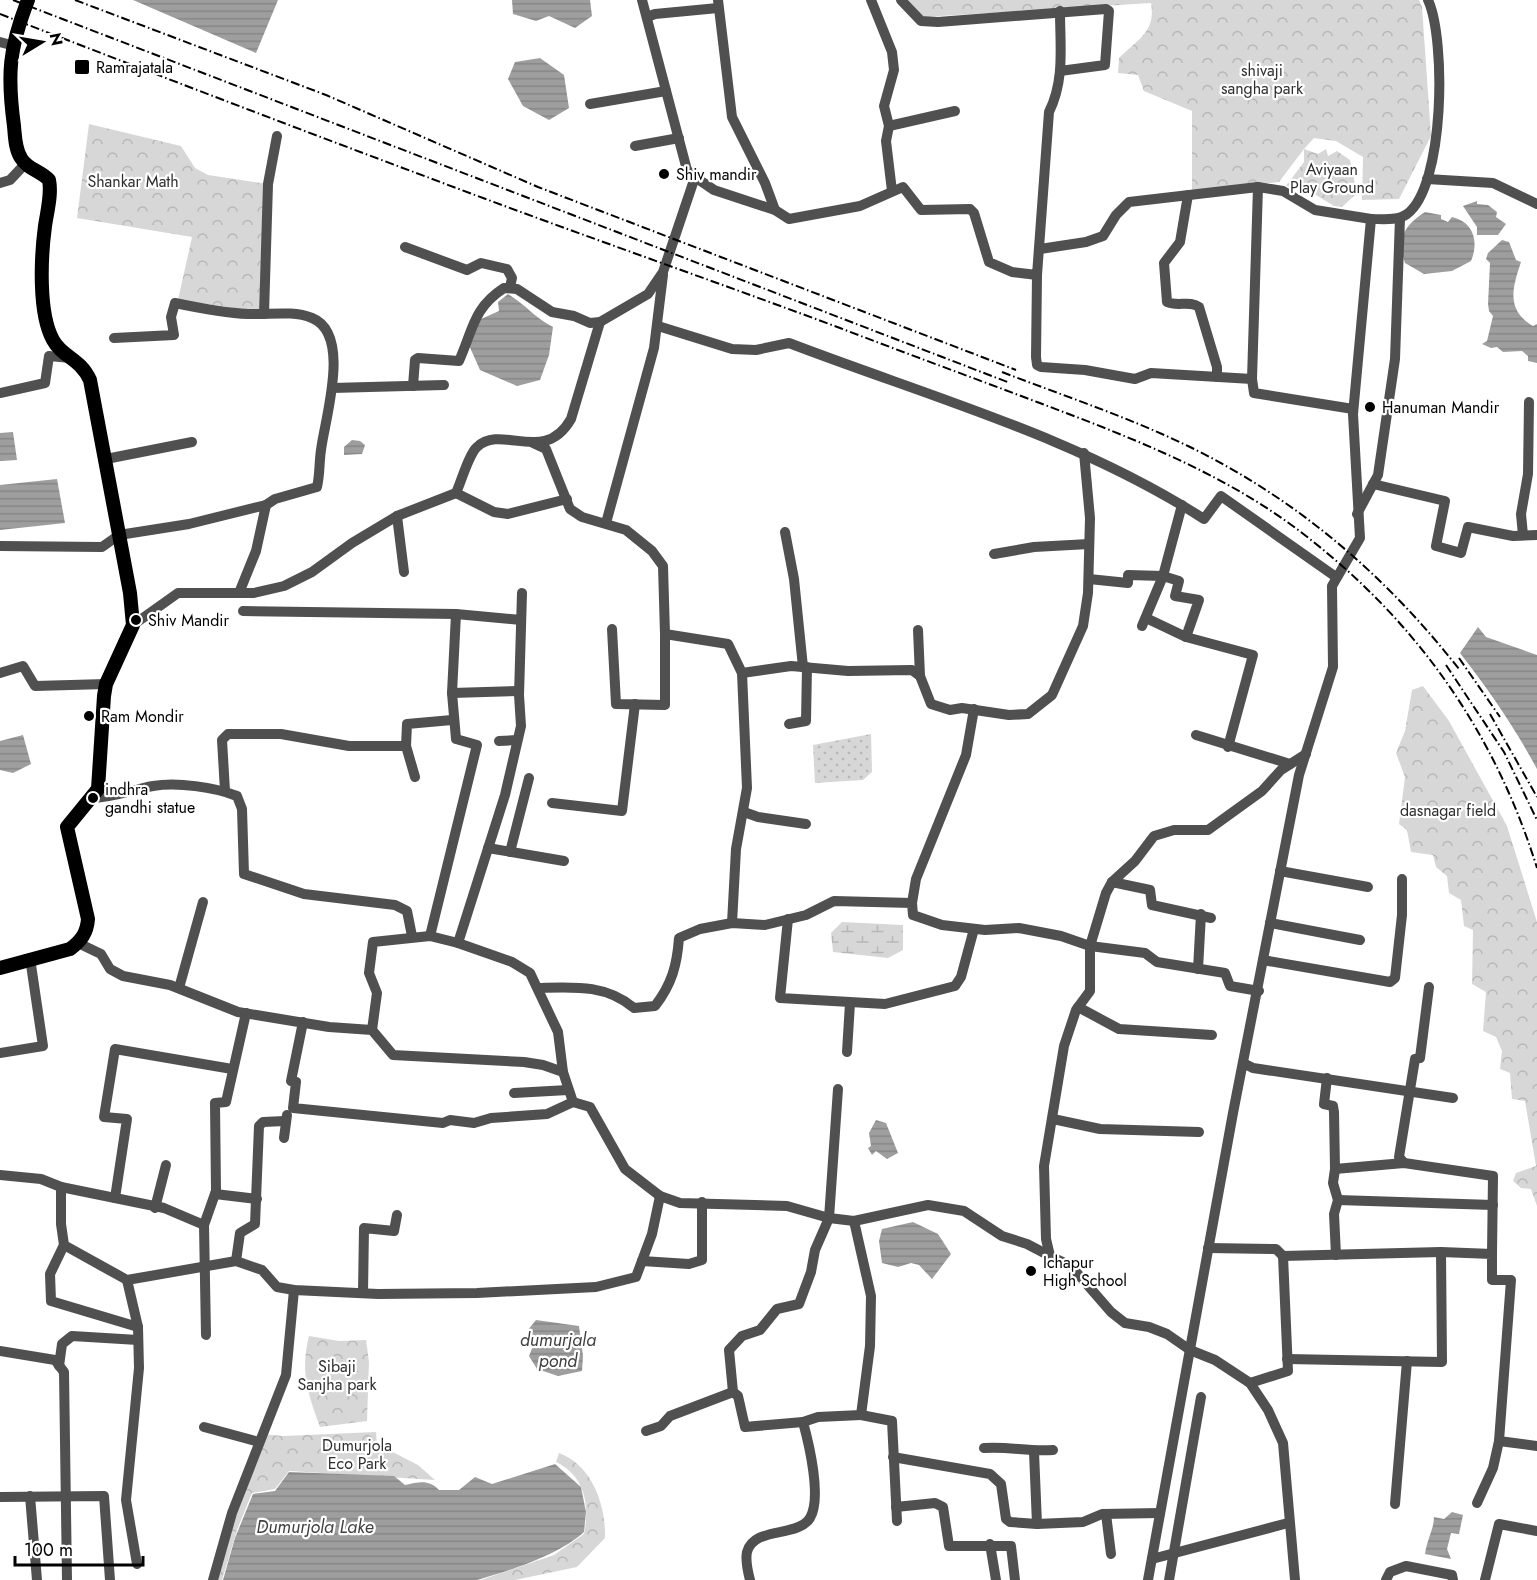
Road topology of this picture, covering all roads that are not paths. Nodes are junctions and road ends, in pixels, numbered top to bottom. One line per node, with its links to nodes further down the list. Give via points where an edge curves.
1 (28, 0): 9 (main road)
2 (642, 0): 8 (street)
3 (871, 0): 14 (street, via 893,61 884,106)
4 (901, 0): 7 (street, via 921,21)
5 (1428, 0): 20 (street, via 1438,47 1437,133)
6 (718, 4): 8 (street); 26 (street, via 732,117)
7 (1060, 11): 10 (street); 10 (street, via 1109,11 1105,65)
8 (647, 17): 11 (street)
9 (6, 44): 18 (main road, via 17,149)
10 (1060, 71): 30 (street, via 1056,96 1048,112)
11 (666, 91): 12 (street); 16 (street)
12 (590, 104)
13 (955, 111): 14 (street)
14 (889, 126): 23 (street, via 886,141)
15 (277, 136): 34 (street, via 268,184)
16 (679, 138): 17 (street); 19 (street, via 687,170)
17 (635, 146)
18 (26, 164): 21 (street, via 10,180); 38 (main road, via 49,180 43,237 44,298 52,339)
19 (695, 177): 26 (street, via 714,190); 31 (street)
20 (1427, 179): 25 (street, via 1493,183); 27 (street, via 1417,205)
21 (0, 183)
22 (1258, 187): 24 (street); 28 (street, via 1283,191 1315,210); 40 (street)
23 (892, 191): 26 (street, via 838,212 789,219); 32 (street, via 903,187 921,210 970,209 989,262 1011,273)
24 (1188, 195): 30 (street, via 1128,202 1103,236); 39 (street, via 1180,242 1164,263 1165,295 1172,304 1194,304 1199,308)
25 (1537, 204)
26 (774, 210)
27 (1400, 218): 28 (street); 51 (street, via 1395,359 1378,475)
28 (1371, 219): 46 (street)
29 (405, 247): 33 (street, via 467,270 481,263 507,269 512,278)
30 (1040, 249): 32 (street)
31 (666, 263): 35 (street, via 648,294); 36 (street)
32 (1037, 275): 39 (street, via 1036,357 1041,367 1135,379 1151,374)
33 (510, 287): 35 (street, via 552,312 590,323); 42 (street, via 495,294 474,318 459,361 415,360)
34 (264, 314): 37 (street, via 176,303 171,316 174,335); 43 (street, via 292,314 323,323 330,334)
35 (600, 322): 48 (street, via 563,434)
36 (658, 326): 49 (street, via 732,349 756,350 789,343); 58 (street, via 639,410)
37 (114, 338)
38 (74, 358): 44 (street, via 49,357 45,383); 50 (main road, via 90,380)
39 (1217, 378): 40 (street)
40 (1252, 380): 46 (street, via 1254,393)
41 (444, 385): 42 (street)
42 (413, 386): 43 (street)
43 (332, 388): 55 (street, via 317,487 275,499)
44 (0, 393)
45 (1529, 402): 61 (street)
46 (1353, 409): 56 (street)
47 (192, 442): 50 (street)
48 (533, 443): 52 (street, via 490,439 476,447); 53 (street, via 546,449)
49 (1084, 453): 54 (street); 63 (street)
50 (106, 459): 60 (main road)
51 (1373, 484): 56 (street); 61 (street, via 1445,501 1436,546 1461,553 1468,527)
52 (456, 493): 53 (street, via 494,512 508,514); 57 (street)
53 (567, 499): 58 (street, via 570,508 582,517)
54 (1182, 505): 67 (street); 68 (street, via 1204,519 1221,496)
55 (266, 506): 60 (street); 71 (street, via 256,551)
56 (1357, 515): 68 (street, via 1360,538)
57 (397, 516): 66 (street); 71 (street, via 284,586)
58 (606, 523): 78 (street, via 638,537 663,566)
59 (785, 532): 80 (street)
60 (119, 535): 64 (street, via 102,547); 75 (main road)
61 (1523, 535): 62 (street)
62 (1537, 535)
63 (1089, 544): 65 (street); 69 (street)
64 (0, 546)
65 (994, 554)
66 (404, 572)
67 (1163, 576): 69 (street, via 1128,574 1128,583); 79 (street, via 1144,622); 79 (street, via 1179,580 1175,596 1198,600)
68 (1336, 577): 96 (street, via 1332,586 1333,667)
69 (1089, 579): 88 (street, via 1083,626 1052,695 1028,714)
70 (522, 592): 74 (street)
71 (239, 593): 75 (street, via 178,593)
72 (243, 611): 73 (street)
73 (456, 614): 74 (street); 86 (street)
74 (521, 620): 85 (street)
75 (133, 625): 84 (main road)
76 (612, 629): 87 (street, via 616,704)
77 (918, 630): 83 (street)
78 (665, 634): 82 (street, via 729,644); 87 (street, via 665,705)
79 (1186, 637): 95 (street, via 1253,655)
80 (805, 667): 82 (street); 83 (street, via 912,670); 90 (street, via 806,722)
81 (0, 673): 84 (street, via 23,666 35,686)
82 (742, 673): 103 (street, via 747,788)
83 (920, 676): 88 (street, via 931,704 950,710)
84 (106, 684): 101 (main road, via 100,778)
85 (519, 691): 86 (street); 92 (street)
86 (452, 693): 89 (street)
87 (635, 704): 102 (street, via 622,812)
88 (974, 709): 113 (street, via 966,755 916,879)
89 (452, 720): 94 (street, via 406,724); 119 (street, via 456,739 477,745)
90 (789, 724)
91 (1196, 735): 95 (street)
92 (517, 740): 93 (street); 105 (street)
93 (499, 741)
94 (406, 746): 98 (street); 100 (street, via 349,746 281,734 228,734 222,740)
95 (1228, 747): 97 (street)
96 (1306, 754): 97 (street); 108 (street)
97 (1290, 764): 110 (street, via 1262,791 1208,830 1174,830 1154,836)
98 (415, 777)
99 (529, 778): 106 (street)
100 (225, 791): 101 (street, via 180,783 112,798); 118 (street, via 237,796 242,809 244,874 304,894 395,904 407,911)
101 (93, 798): 121 (main road, via 67,827 88,919)
102 (552, 803)
103 (744, 812): 104 (street); 115 (street, via 736,849)
104 (806, 824)
105 (488, 848): 106 (street); 122 (street)
106 (510, 852): 107 (street)
107 (564, 861)
108 (1280, 871): 111 (street); 116 (street)
109 (1402, 879): 125 (street, via 1395,978 1390,982)
110 (1112, 882): 123 (street); 127 (street, via 1150,890 1152,905 1206,916)
111 (1368, 887)
112 (203, 902): 129 (street)
113 (912, 903): 114 (street, via 834,901); 117 (street, via 913,915 942,925)
114 (788, 919): 115 (street, via 765,925); 132 (street, via 780,998)
115 (732, 923): 130 (street, via 679,938 677,968 655,1006 634,1008 625,1000 590,988)
116 (1270, 923): 120 (street); 125 (street)
117 (975, 929): 123 (street, via 1019,928); 132 (street, via 955,986 885,1004)
118 (412, 936): 119 (street); 136 (street, via 373,942 369,973 377,993)
119 (430, 936): 122 (street)
120 (1360, 940)
121 (78, 943): 124 (main road, via 58,953); 129 (street, via 101,954 110,969 123,976)
122 (458, 943): 130 (street, via 512,962 530,973)
123 (1090, 946): 127 (street, via 1145,952 1157,962); 133 (street, via 1090,991)
124 (30, 958): 126 (main road); 139 (street, via 43,1046)
125 (1263, 960): 131 (street)
126 (0, 968)
127 (1198, 969): 131 (street, via 1226,973 1230,986)
128 (1430, 987): 146 (street, via 1420,1059 1415,1059)
129 (179, 988): 134 (street)
130 (538, 988): 142 (street, via 558,1032)
131 (1258, 991): 140 (street)
132 (850, 1004): 138 (street)
133 (1078, 1007): 137 (street, via 1119,1029); 151 (street, via 1064,1046)
134 (246, 1013): 135 (street); 141 (street)
135 (303, 1022): 136 (street); 150 (street, via 291,1080 296,1082)
136 (372, 1030): 142 (street, via 393,1055 524,1062)
137 (1212, 1035)
138 (847, 1052)
139 (0, 1053)
140 (1243, 1063): 143 (street, via 1253,1068); 173 (street)
141 (232, 1069): 160 (street, via 226,1102 215,1103); 162 (street, via 116,1049 104,1117 126,1119)
142 (563, 1072): 145 (street)
143 (1327, 1078): 146 (street); 157 (street, via 1324,1104 1333,1106)
144 (838, 1089): 169 (street)
145 (568, 1090): 147 (street); 149 (street)
146 (1409, 1092): 148 (street); 155 (street, via 1399,1158)
147 (514, 1093)
148 (1453, 1098)
149 (573, 1102): 150 (street, via 547,1114 474,1123); 161 (street, via 590,1107 625,1169)
150 (293, 1108): 152 (street)
151 (1053, 1119): 153 (street, via 1100,1129); 177 (street, via 1044,1166)
152 (285, 1121): 154 (street); 163 (street, via 263,1122 259,1126)
153 (1199, 1132)
154 (284, 1138)
155 (1404, 1163): 157 (street); 166 (street, via 1493,1176)
156 (166, 1165): 167 (street)
157 (1335, 1169): 164 (street, via 1333,1183)
158 (0, 1175): 159 (street, via 41,1179)
159 (61, 1187): 162 (street); 172 (street)
160 (215, 1194): 163 (street); 171 (street)
161 (660, 1196): 165 (street, via 680,1203); 180 (street)
162 (115, 1198): 167 (street)
163 (257, 1199): 179 (street, via 255,1224 240,1233)
164 (1338, 1200): 166 (street); 176 (street, via 1334,1214)
165 (702, 1202): 169 (street, via 787,1206); 180 (street, via 702,1260 689,1264)
166 (1493, 1205): 175 (street)
167 (155, 1208): 171 (street)
168 (397, 1215): 184 (street, via 394,1231 364,1228)
169 (829, 1218): 170 (street); 194 (street, via 799,1304 777,1309 759,1330 742,1336 729,1350)
170 (854, 1221): 177 (street, via 928,1205 964,1211 1002,1236); 196 (street, via 871,1296 870,1346)
171 (204, 1225): 181 (street)
172 (64, 1245): 182 (street); 185 (street, via 50,1275 51,1301)
173 (1208, 1248): 178 (street, via 1276,1249); 188 (street)
174 (1441, 1252): 175 (street); 176 (street); 191 (street, via 1442,1362)
175 (1492, 1254): 200 (street, via 1492,1280 1511,1280)
176 (1336, 1255): 178 (street)
177 (1050, 1256): 188 (street, via 1071,1266 1125,1323 1167,1334)
178 (1283, 1256): 190 (street)
179 (236, 1261): 181 (street); 183 (street, via 262,1270 277,1287)
180 (642, 1261): 184 (street, via 636,1277 596,1287)
181 (206, 1266): 182 (street); 186 (street)
182 (127, 1280): 185 (street)
183 (294, 1290): 184 (street); 201 (street, via 286,1375)
184 (363, 1293)
185 (138, 1328): 187 (street)
186 (206, 1335)
187 (138, 1340): 192 (street, via 72,1336 62,1344); 223 (street, via 139,1368 126,1500)
188 (1190, 1350): 193 (street, via 1215,1360); 213 (street)
189 (0, 1351): 192 (street, via 55,1360)
190 (1287, 1359): 191 (street); 193 (street, via 1288,1371)
191 (1407, 1361): 211 (street)
192 (59, 1366): 208 (street, via 64,1372)
193 (1250, 1383): 216 (street, via 1283,1443)
194 (732, 1392): 197 (street, via 738,1396 745,1427); 199 (street, via 670,1416 661,1426)
195 (1201, 1397): 220 (street)
196 (861, 1415): 197 (street, via 818,1417); 206 (street, via 892,1421)
197 (803, 1422): 229 (street, via 814,1485 812,1511 804,1524 771,1534 751,1546 747,1557)
198 (204, 1427): 201 (street)
199 (646, 1431)
200 (1499, 1440): 202 (street); 210 (street, via 1493,1468)
201 (259, 1442): 228 (street, via 232,1512)
202 (1537, 1446)
203 (984, 1448): 205 (street, via 1006,1446)
204 (1053, 1450): 205 (street)
205 (1034, 1452): 217 (street)
206 (893, 1457): 212 (street); 217 (street, via 990,1474 1001,1484 1006,1519)
207 (30, 1496): 208 (street); 209 (street); 225 (street)
208 (66, 1496): 226 (street); 227 (street, via 104,1496)
209 (0, 1497)
210 (1477, 1503)
211 (1395, 1504)
212 (896, 1507): 215 (street); 219 (street, via 935,1503 943,1507 949,1546)
213 (1160, 1513): 214 (street); 222 (street)
214 (1106, 1514): 217 (street, via 1083,1522); 221 (street)
215 (897, 1521)
216 (1288, 1522): 220 (street); 234 (street)
217 (1037, 1524)
218 (1537, 1531): 237 (street, via 1499,1524)
219 (990, 1544): 230 (street); 231 (street, via 1011,1546)
220 (1173, 1553): 222 (street); 233 (street)
221 (1112, 1554)
222 (1152, 1559): 232 (street)
223 (137, 1564)
224 (1432, 1576): 235 (street, via 1406,1566 1390,1572); 236 (street, via 1452,1575)
225 (37, 1580)
226 (67, 1580)
227 (110, 1580)
228 (213, 1580)
229 (750, 1580)
230 (996, 1580)
231 (1015, 1580)
232 (1148, 1580)
233 (1169, 1580)
234 (1295, 1580)
235 (1386, 1580)
236 (1453, 1580)
237 (1485, 1580)

